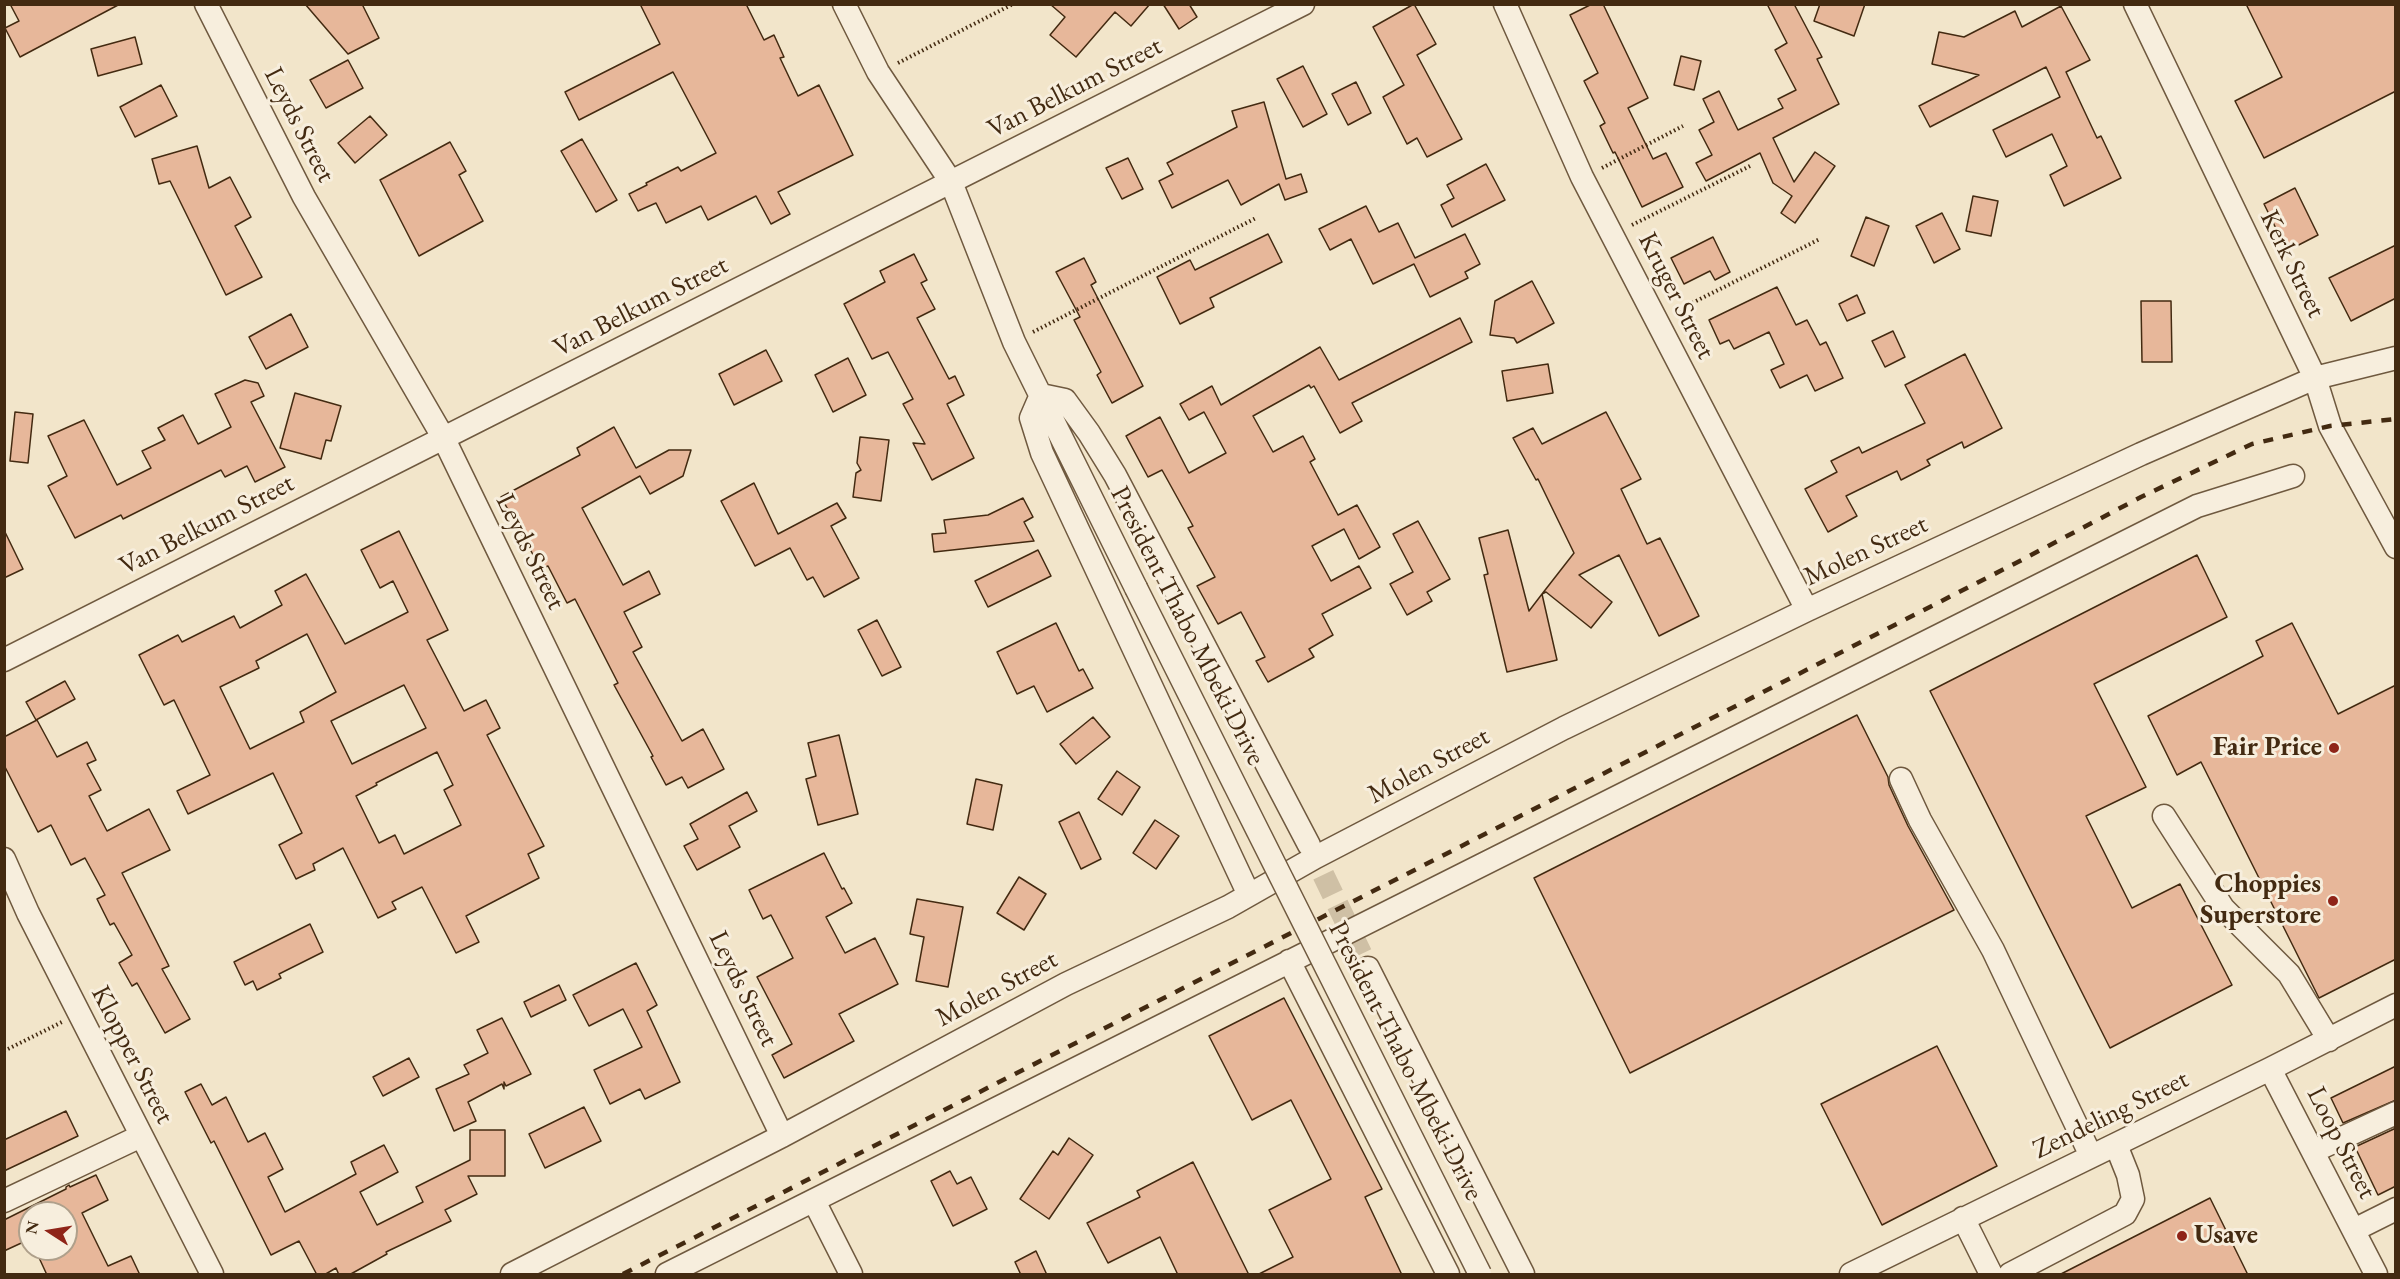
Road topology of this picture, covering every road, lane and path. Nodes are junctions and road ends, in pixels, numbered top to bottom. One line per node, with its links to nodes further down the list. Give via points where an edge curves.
1 (206, 4): 20 (street, Leyds Street, via 304,197)
2 (844, 4): 7 (street, President Thabo Mbeki Drive)
3 (1013, 4): 7 (path)
4 (1303, 4): 11 (street, Van Belkum Street)
5 (1504, 4): 10 (street, Kruger Street)
6 (2135, 4): 18 (street, Kerk Street)
7 (878, 72): 11 (street, President Thabo Mbeki Drive)
8 (1683, 126): 10 (path)
9 (1750, 166): 13 (path)
10 (1582, 177): 13 (street, Kruger Street)
11 (951, 182): 16 (street, President Thabo Mbeki Drive); 20 (street, Van Belkum Street)
12 (1256, 218): 16 (path)
13 (1612, 235): 15 (street, Kruger Street)
14 (1820, 239): 15 (path)
15 (1657, 321): 23 (street, Kruger Street)
16 (1014, 342): 19 (street, President Thabo Mbeki Drive)
17 (2396, 358): 18 (street, Molen Street)
18 (2315, 378): 22 (street, Kerk Street, via 2330,426); 23 (street, Molen Street, via 2141,454)
19 (1041, 395): 27 (street, via 1065,400 1115,476); 29 (street, via 1031,418 1042,453); 53 (street, President Thabo Mbeki Drive, bridge)
20 (443, 437): 24 (street, Van Belkum Street); 39 (street, Leyds Street)
21 (2294, 476): 30 (street, via 2196,506)
22 (2396, 547)
23 (1807, 610): 29 (street, Molen Street, via 1564,728)
24 (4, 660)
25 (1901, 779): 42 (street, via 1993,950)
26 (2164, 816): 34 (street, via 2223,908 2289,974)
27 (1309, 845)
28 (4, 859): 33 (street, Klopper Street)
29 (1249, 895): 39 (street, Molen Street, via 1066,984)
30 (1289, 961): 44 (street); 52 (street)
31 (1368, 968): 54 (street)
32 (2396, 1005): 34 (street, Zendeling Street)
33 (79, 1014): 35 (path); 38 (street, Klopper Street)
34 (2329, 1040): 36 (street, Zendeling Street)
35 (4, 1051)
36 (2270, 1069): 40 (street, Zendeling Street); 41 (street, Loop Street)
37 (2396, 1113): 41 (street)
38 (141, 1136): 43 (street); 48 (street, Klopper Street)
39 (782, 1136): 49 (street, Molen Street)
40 (2116, 1145): 42 (street, Zendeling Street); 57 (street, via 2133,1199 2125,1214)
41 (2314, 1151): 47 (street, Loop Street)
42 (2091, 1156): 46 (street, Zendeling Street)
43 (4, 1201)
44 (814, 1201): 50 (street); 51 (street)
45 (2396, 1209): 47 (street)
46 (1963, 1218): 55 (street, Zendeling Street); 56 (street)
47 (2354, 1230): 58 (street, Loop Street)
48 (212, 1275)
49 (512, 1275)
50 (666, 1275)
51 (851, 1275)
52 (1448, 1275)
53 (1480, 1275)
54 (1523, 1275)
55 (1851, 1275)
56 (1991, 1275)
57 (2010, 1275)
58 (2376, 1275)

